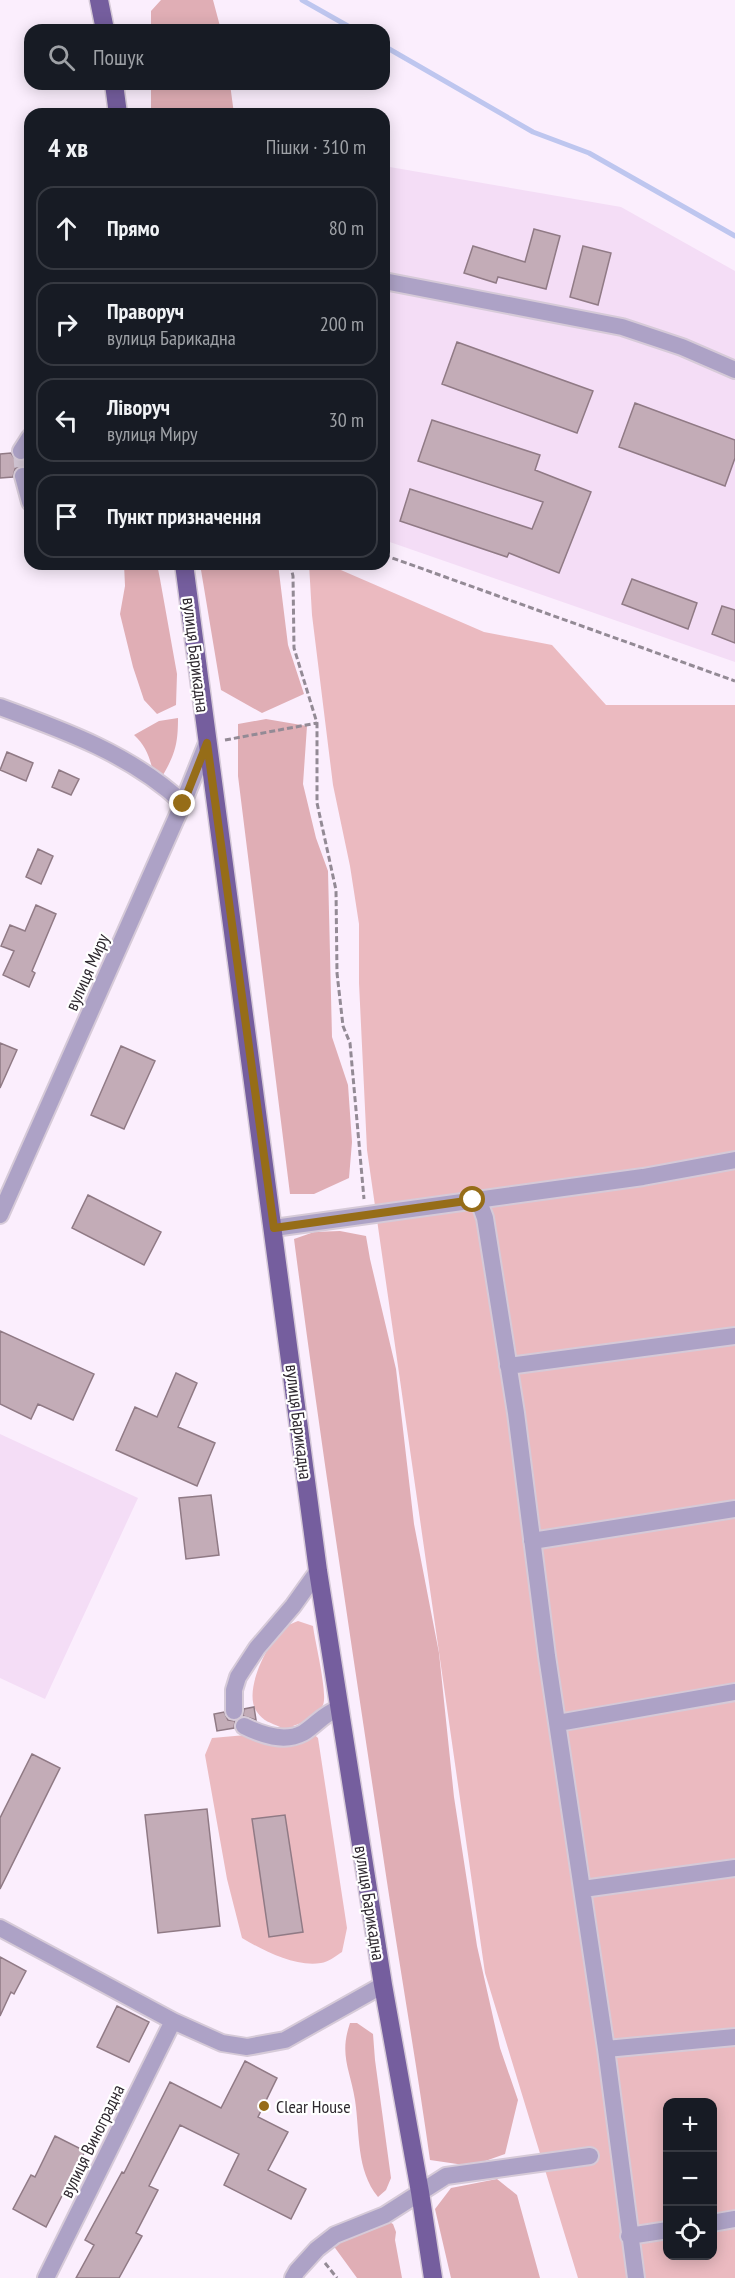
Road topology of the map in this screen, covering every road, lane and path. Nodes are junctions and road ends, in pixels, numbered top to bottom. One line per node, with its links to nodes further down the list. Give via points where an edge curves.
1 (99, 0): 2 (main road)
2 (104, 24)
3 (115, 90): 4 (main road)
4 (117, 108)
5 (390, 282): 6 (street, via 622,327)
6 (735, 370)
7 (23, 476): 8 (street)
8 (24, 480)
9 (390, 557): 12 (path)
10 (185, 570): 15 (main road, вулиця Барикадна)
11 (291, 570): 14 (path, via 294,648)
12 (735, 681)
13 (0, 707): 16 (street, via 107,750 165,786)
14 (318, 723): 15 (path); 19 (path, via 317,803 336,890 337,973 343,1026 350,1043)
15 (207, 743): 16 (street, вулиця Миру); 21 (main road, вулиця Барикадна)
16 (183, 804): 20 (street, вулиця Миру)
17 (735, 1160): 18 (street)
18 (473, 1200): 19 (street); 23 (street, via 481,1206 485,1218)
19 (365, 1214): 21 (street)
20 (0, 1215)
21 (274, 1228): 26 (main road, вулиця Барикадна)
22 (735, 1336): 23 (street)
23 (508, 1366): 25 (street)
24 (735, 1509): 25 (street)
25 (532, 1541): 30 (street)
26 (318, 1571): 28 (main road, вулиця Барикадна); 29 (street, via 238,1677)
27 (735, 1692): 30 (street)
28 (338, 1709): 31 (street, via 328,1712 302,1733 285,1737 261,1735); 35 (main road, вулиця Барикадна)
29 (234, 1711)
30 (558, 1724): 33 (street)
31 (244, 1726)
32 (735, 1868): 33 (street)
33 (583, 1889): 38 (street)
34 (0, 1928): 36 (street)
35 (383, 1985): 36 (street, via 285,2040 270,2044 247,2047 222,2043); 40 (main road, вулиця Барикадна)
36 (173, 2021): 46 (street, вулиця Виноградна)
37 (735, 2037): 38 (street)
38 (606, 2049): 44 (street)
39 (590, 2156): 40 (street, via 446,2176)
40 (420, 2192): 45 (street, via 385,2216 335,2235); 47 (main road, вулиця Барикадна)
41 (735, 2219): 42 (street)
42 (717, 2222)
43 (663, 2231): 44 (street)
44 (629, 2236): 48 (street)
45 (295, 2274)
46 (46, 2278)
47 (433, 2278)
48 (636, 2278)

